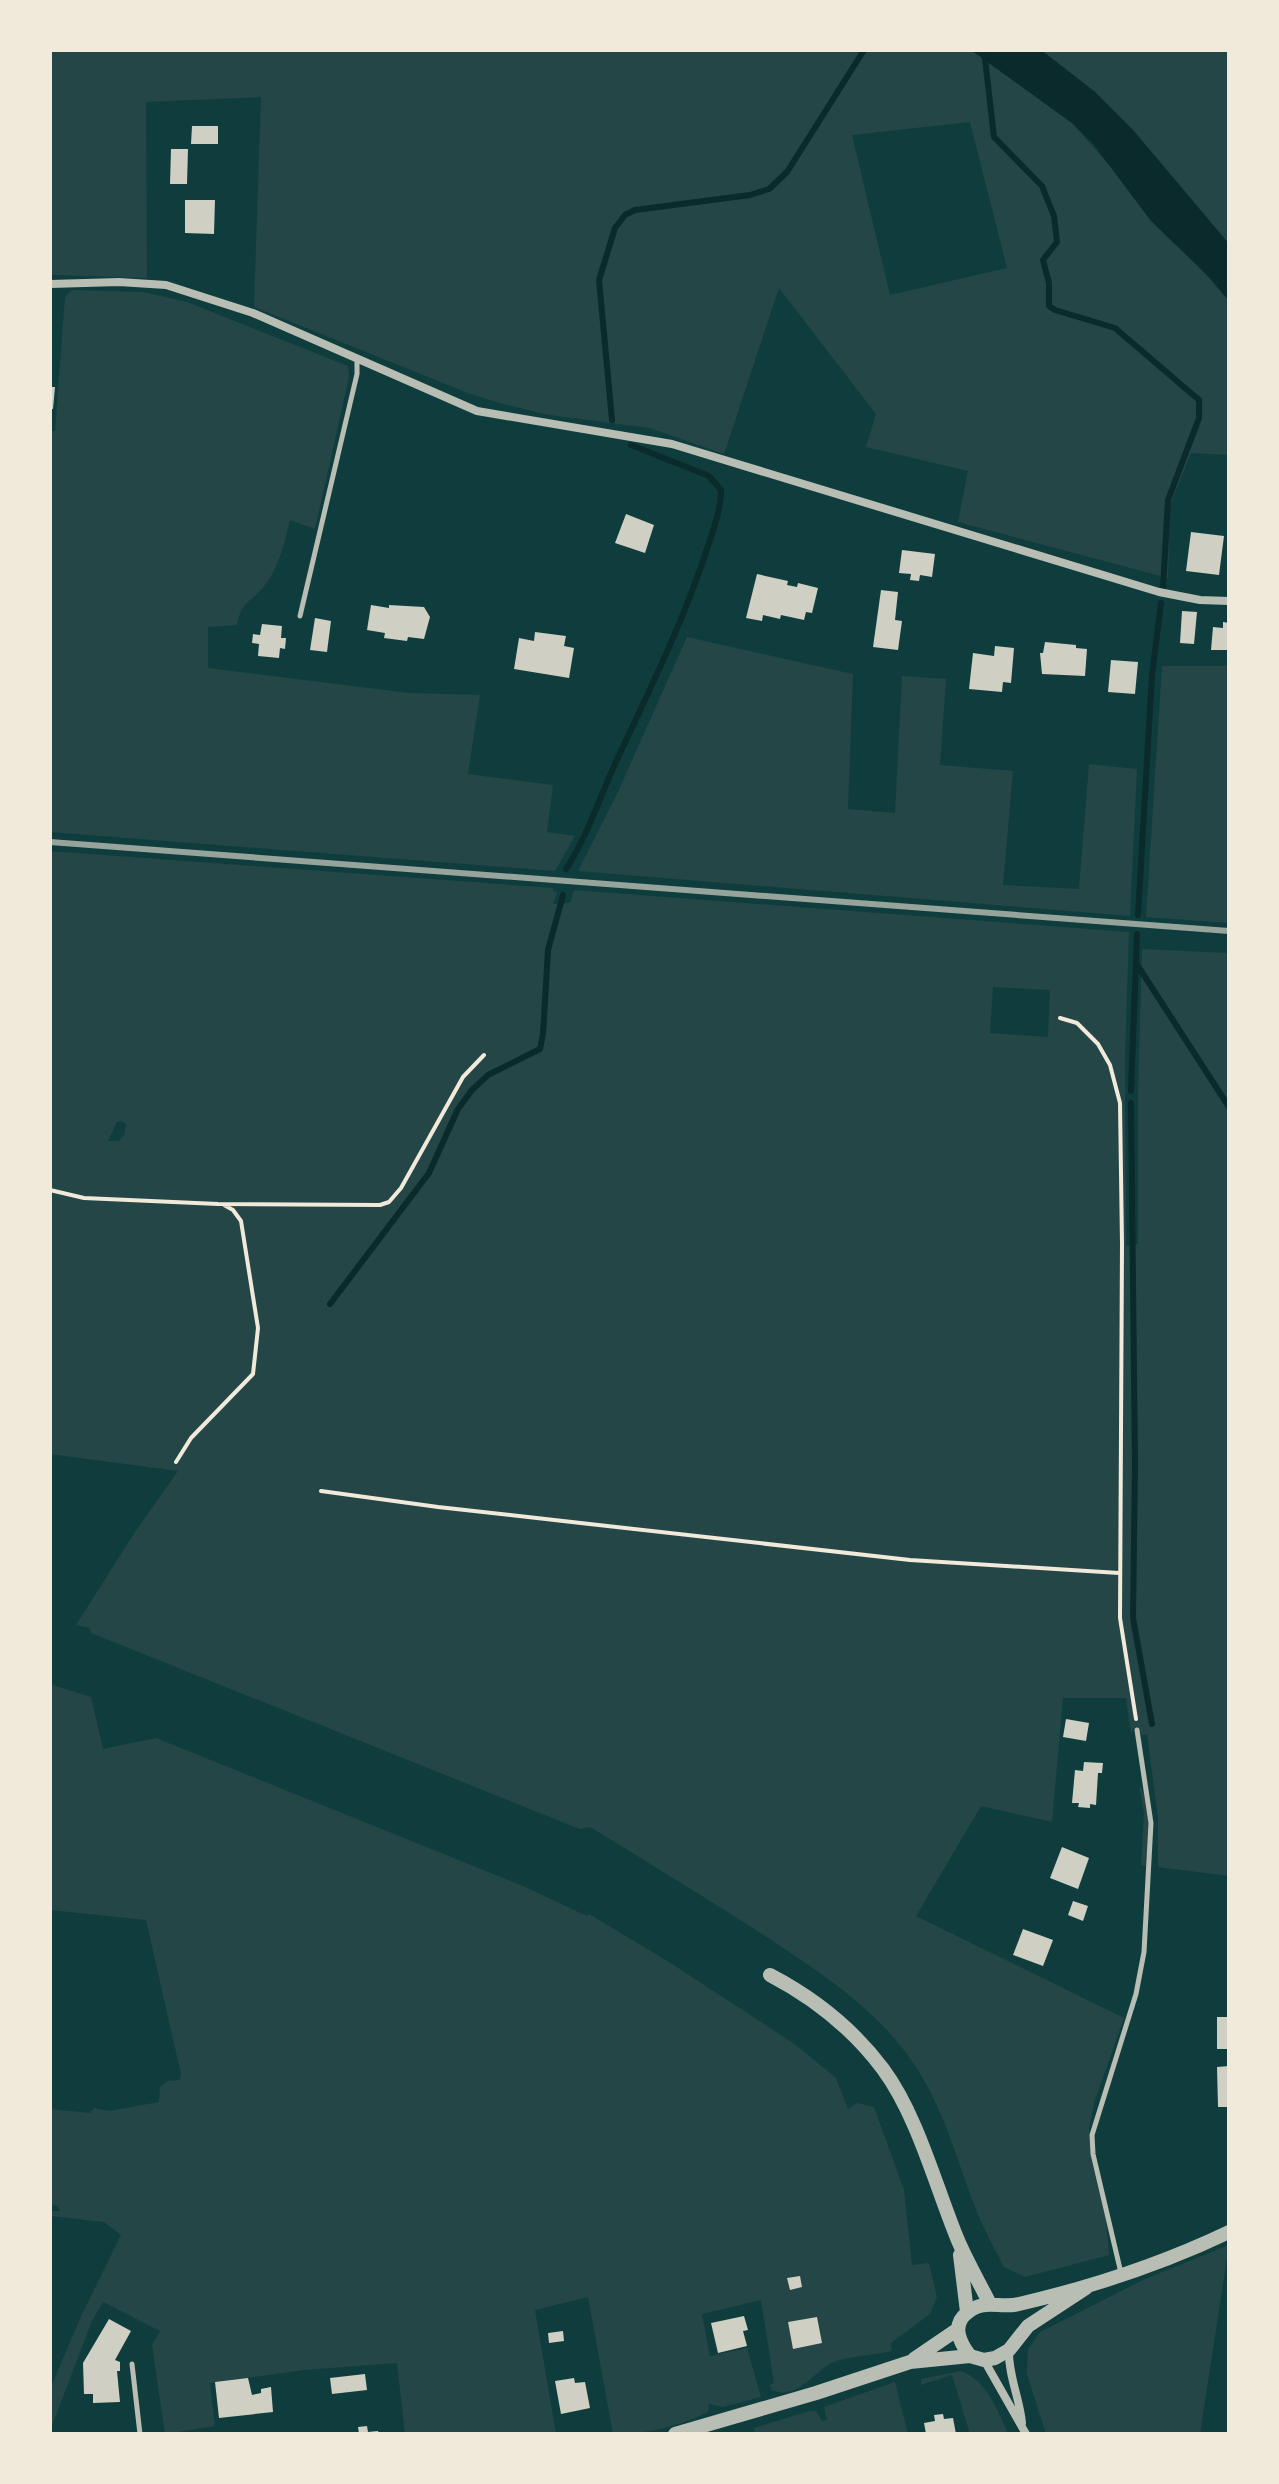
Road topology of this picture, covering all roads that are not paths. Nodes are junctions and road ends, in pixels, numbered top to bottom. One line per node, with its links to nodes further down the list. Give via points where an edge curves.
1 (50, 284): 2 (street, via 166,285 253,313)
2 (357, 359): 3 (street, via 477,411 672,444 1159,592); 4 (lane)
3 (1229, 601)
4 (300, 616)
5 (1137, 1730): 9 (lane, via 1151,1823 1144,1952 1092,2135)
6 (770, 1975): 8 (street, via 837,2019 883,2070 904,2104)
7 (1229, 2232): 9 (street)
8 (959, 2243): 11 (street); 13 (street)
9 (1121, 2274): 10 (street)
10 (1086, 2288): 12 (street); 15 (street)
11 (990, 2304): 12 (street); 13 (street)
12 (1008, 2307): 15 (street, via 1018,2324)
13 (967, 2312): 14 (street)
14 (958, 2329): 17 (street, via 962,2344); 18 (street)
15 (1018, 2337): 16 (street)
16 (1009, 2350): 17 (street, via 1003,2356); 20 (street)
17 (977, 2358): 18 (street); 20 (street)
18 (910, 2362): 22 (street)
19 (132, 2364): 21 (lane)
20 (1022, 2424): 23 (street)
21 (140, 2434)
22 (675, 2434)
23 (1026, 2434)

